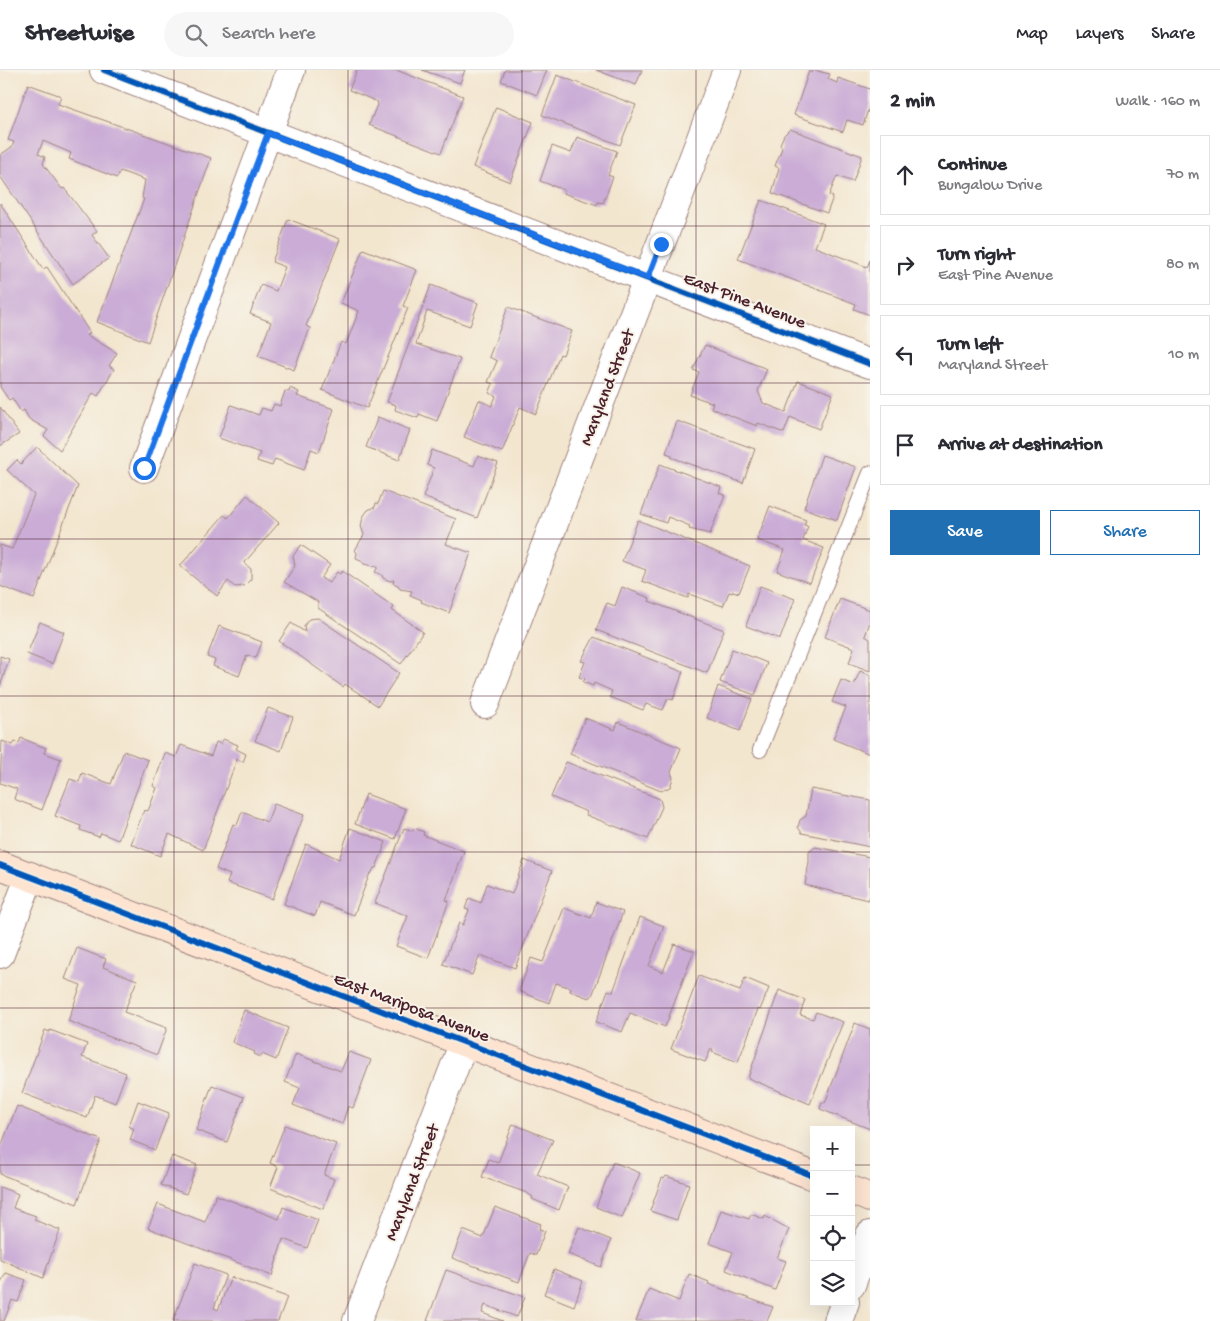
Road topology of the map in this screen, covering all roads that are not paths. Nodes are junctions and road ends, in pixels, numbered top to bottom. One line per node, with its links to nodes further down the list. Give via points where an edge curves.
1 (104, 70): 4 (street, East Pine Avenue)
2 (291, 70): 4 (street)
3 (727, 70): 5 (street, Maryland Street)
4 (268, 133): 5 (street, East Pine Avenue); 7 (street)
5 (648, 278): 6 (street, East Pine Avenue); 9 (street, Maryland Street)
6 (870, 364)
7 (144, 468)
8 (870, 472): 10 (lane)
9 (485, 704)
10 (760, 750)
11 (0, 865): 12 (street, East Mariposa Avenue)
12 (30, 876): 13 (street); 14 (street, East Mariposa Avenue)
13 (0, 954)
14 (464, 1042): 15 (street, East Mariposa Avenue); 21 (street, Maryland Street)
15 (810, 1174)
16 (855, 1192): 17 (street)
17 (870, 1198)
18 (870, 1236): 19 (street)
19 (855, 1275)
20 (844, 1306): 22 (street)
21 (357, 1321)
22 (838, 1321)

